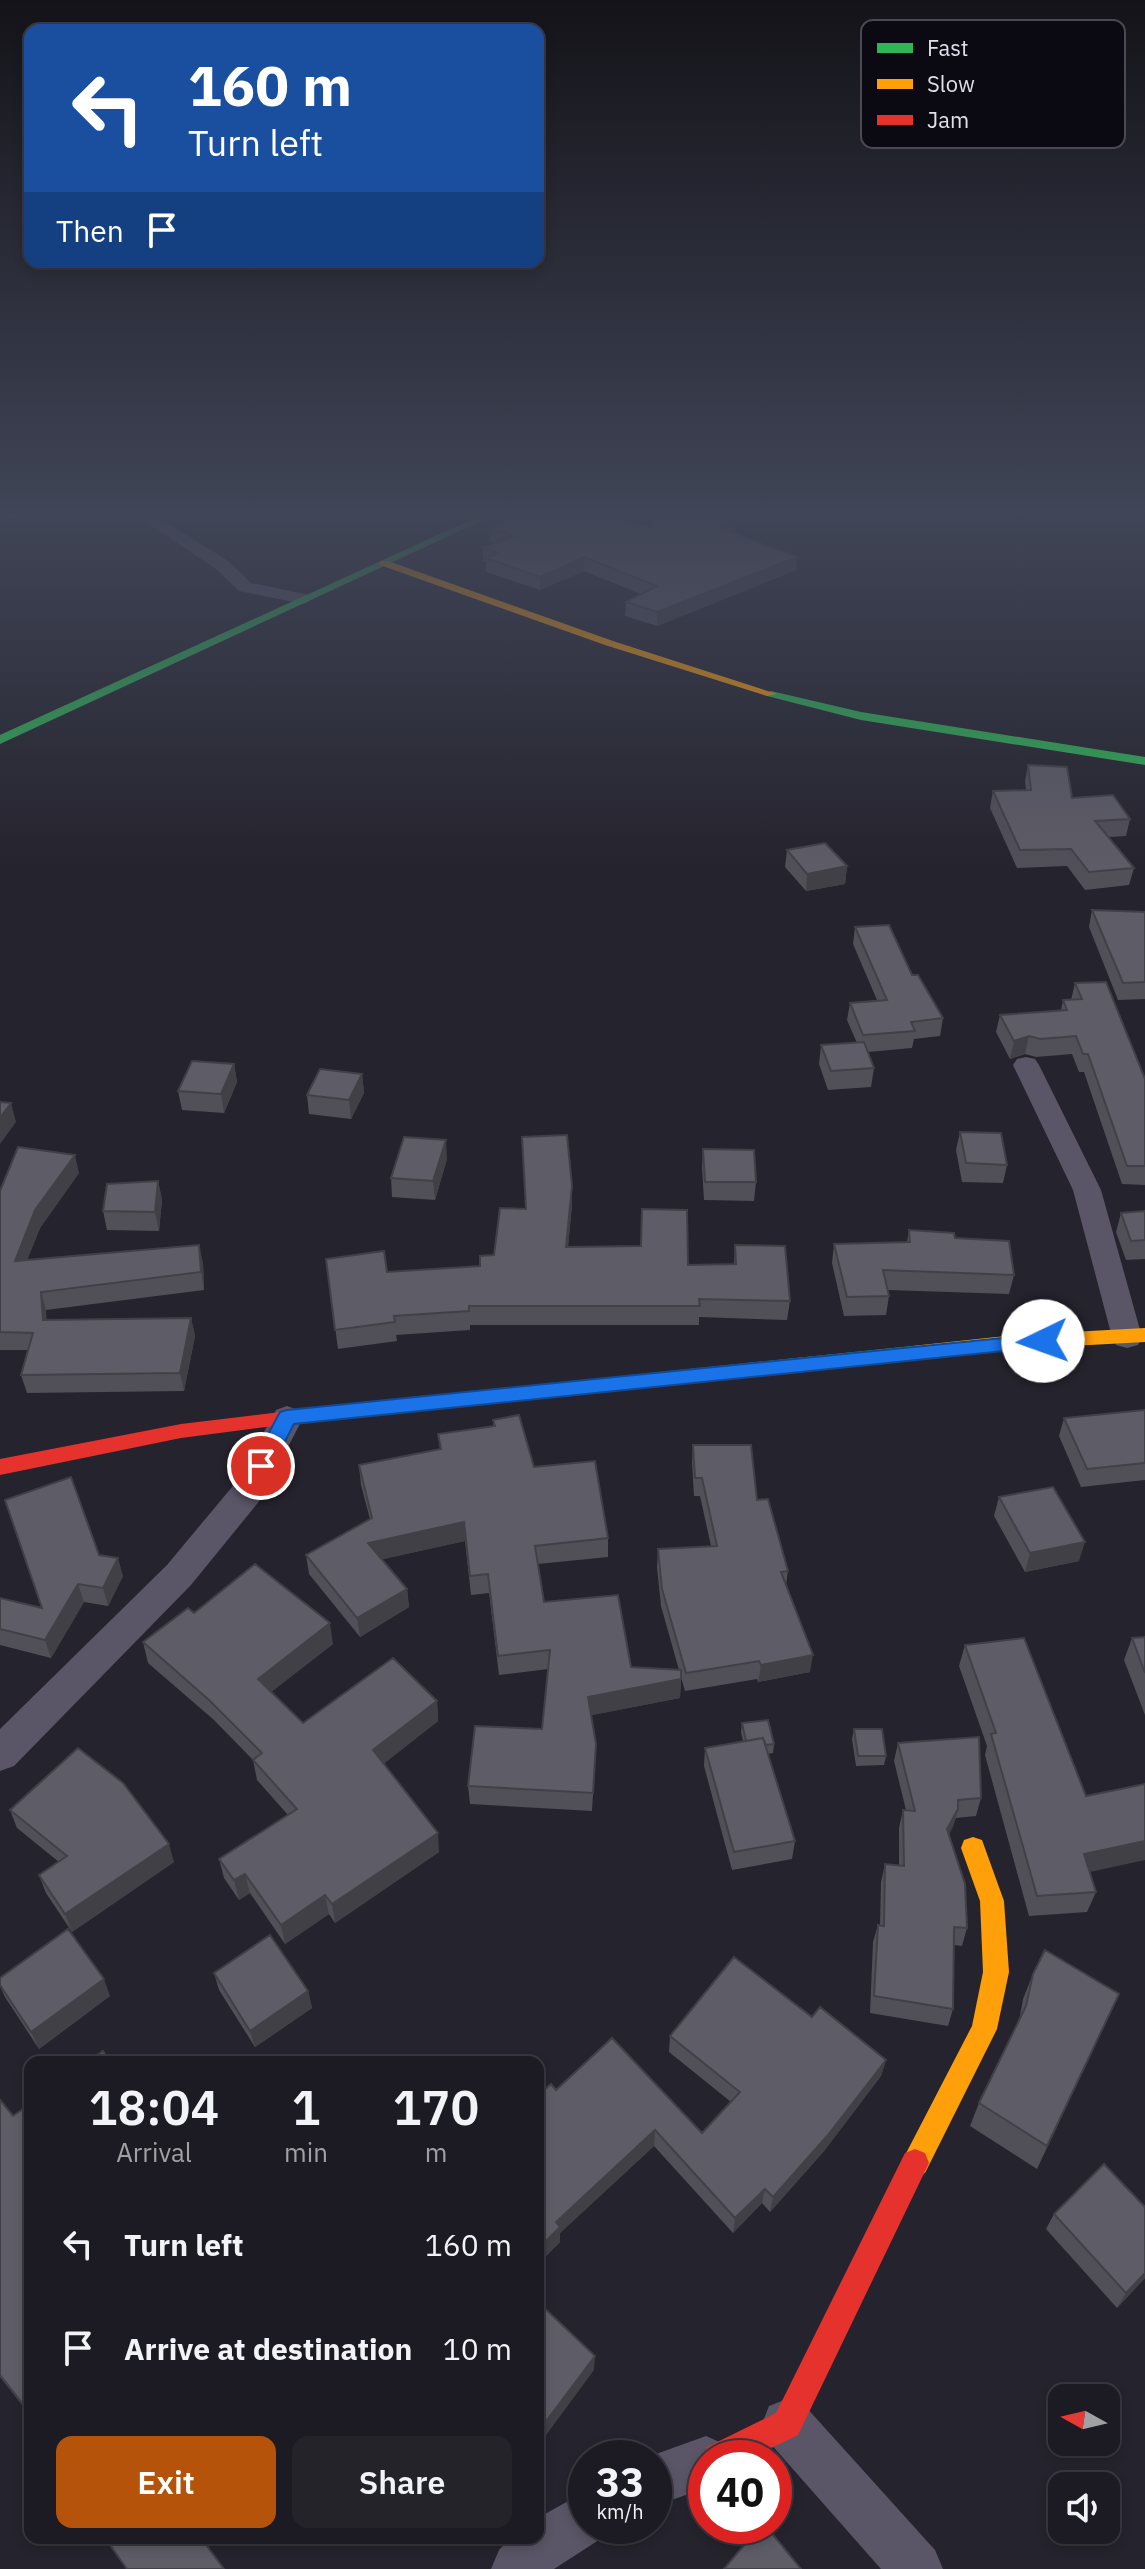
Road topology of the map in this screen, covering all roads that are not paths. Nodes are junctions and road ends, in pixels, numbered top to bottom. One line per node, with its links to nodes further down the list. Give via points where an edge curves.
1 (235, 631): 3 (street)
2 (576, 631): 4 (street, via 785,698 861,716)
3 (0, 740)
4 (1145, 761)
5 (1026, 1065): 6 (street, via 1087,1190)
6 (1136, 1336): 7 (street, via 1015,1342)
7 (287, 1418): 8 (street, via 181,1431); 9 (street, via 249,1490 179,1575)
8 (0, 1467)
9 (0, 1754)
10 (973, 1848): 11 (street, via 992,1901 996,1972 984,2029)
11 (787, 2424): 12 (street); 15 (street)
12 (755, 2440)
13 (568, 2529): 14 (street)
14 (518, 2569)
15 (916, 2569)

